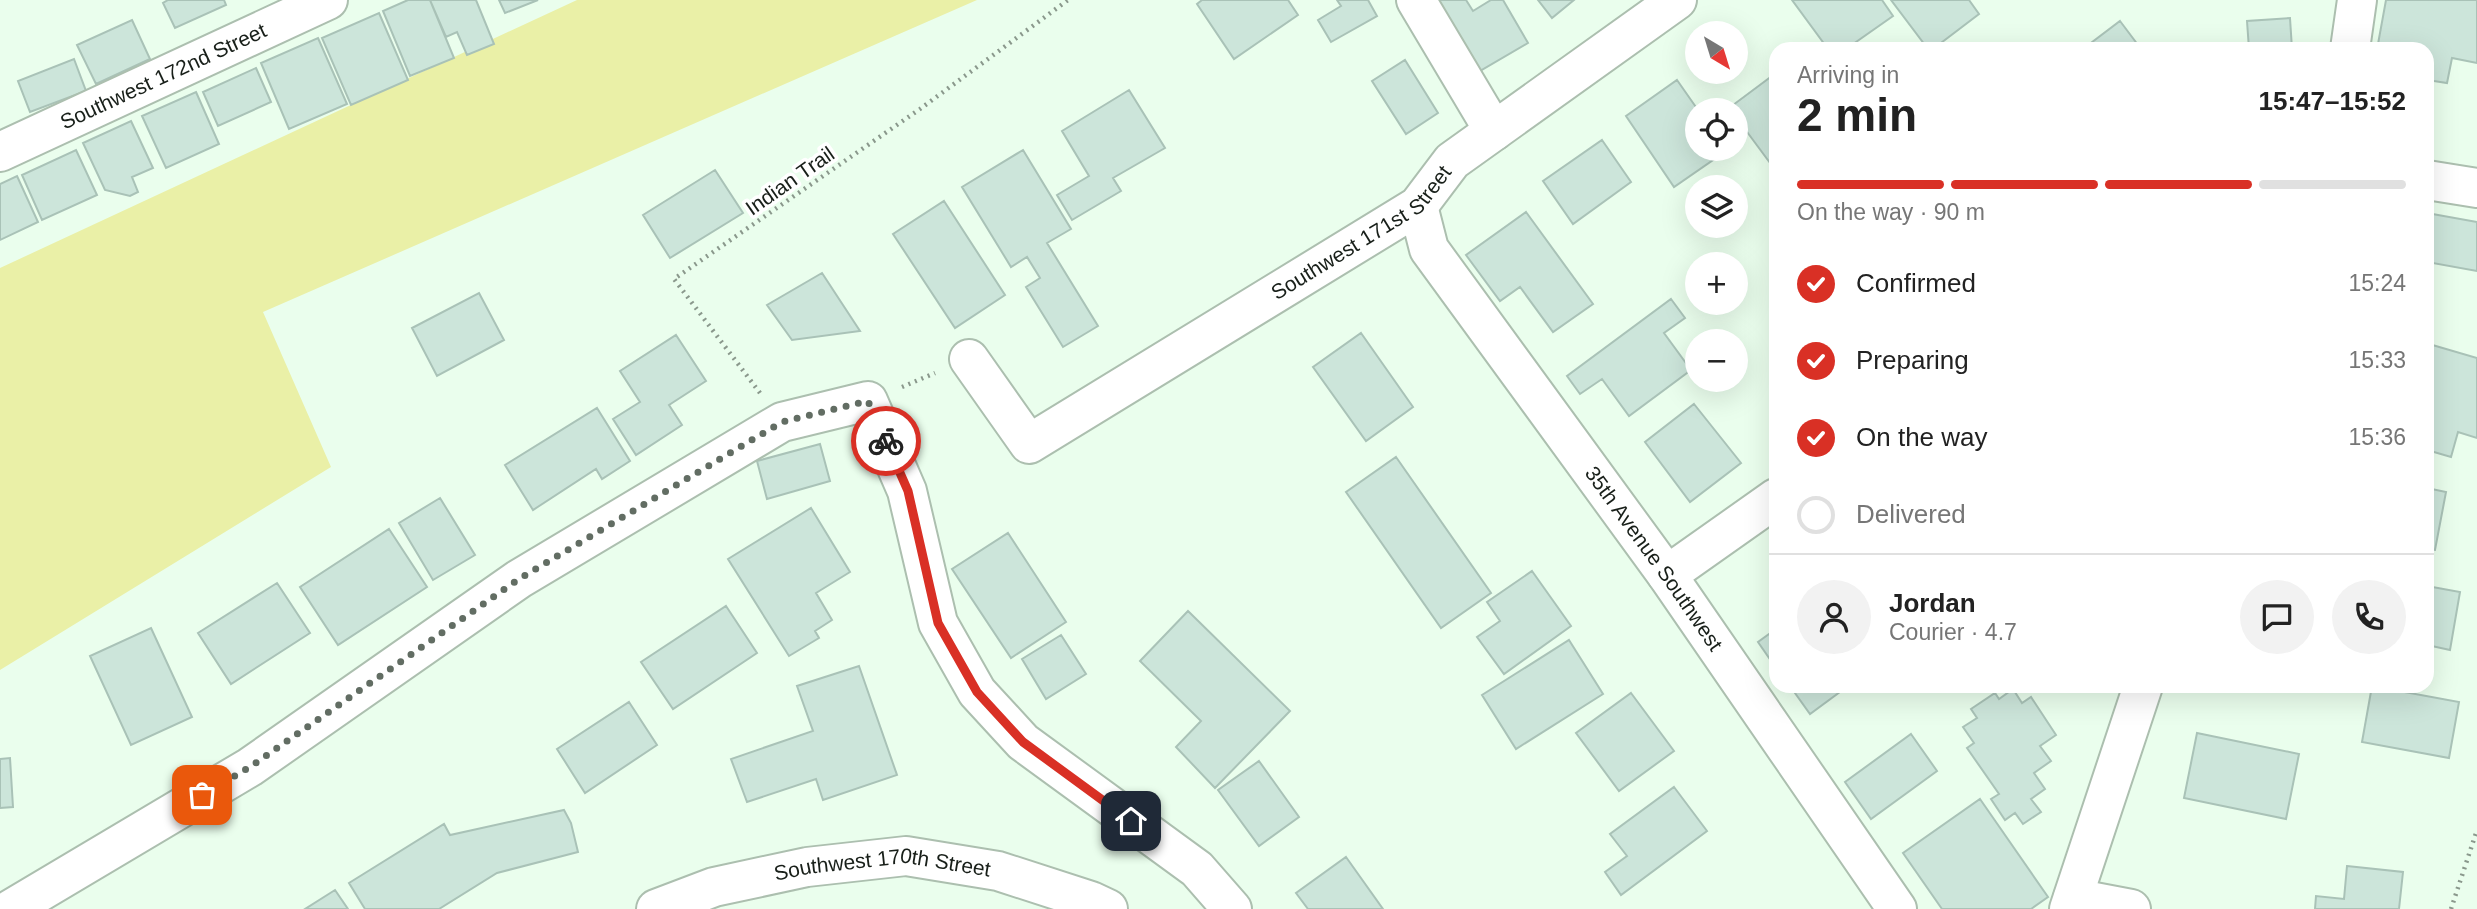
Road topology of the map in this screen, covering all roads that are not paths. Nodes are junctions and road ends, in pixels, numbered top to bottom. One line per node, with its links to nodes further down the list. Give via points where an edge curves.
1 (328, 0): 7 (street, Southwest 172nd Street)
2 (1416, 0): 6 (street)
3 (1677, 0): 6 (street, Southwest 171st Street)
4 (2357, 0): 5 (street)
5 (2351, 42)
6 (1494, 131): 10 (street, Southwest 171st Street, via 1452,161)
7 (0, 152)
8 (2434, 181): 9 (street)
9 (2477, 188)
10 (1418, 205): 11 (street, Southwest 171st Street, via 1029,444); 13 (street, 35th Avenue Southwest, via 1429,249)
11 (969, 359)
12 (1769, 503): 13 (street)
13 (1667, 575): 20 (street, 35th Avenue Southwest)
14 (2141, 693): 15 (street)
15 (2071, 904): 21 (street)
16 (11, 909): 19 (street, via 250,767 519,579 782,422 868,401 908,491 938,623 977,692 1023,742 1197,869)
17 (656, 909): 18 (street, Southwest 170th Street, via 714,887 807,867 906,856 998,872)
18 (1108, 909)
19 (1232, 909)
20 (1897, 909)
21 (2131, 909)

